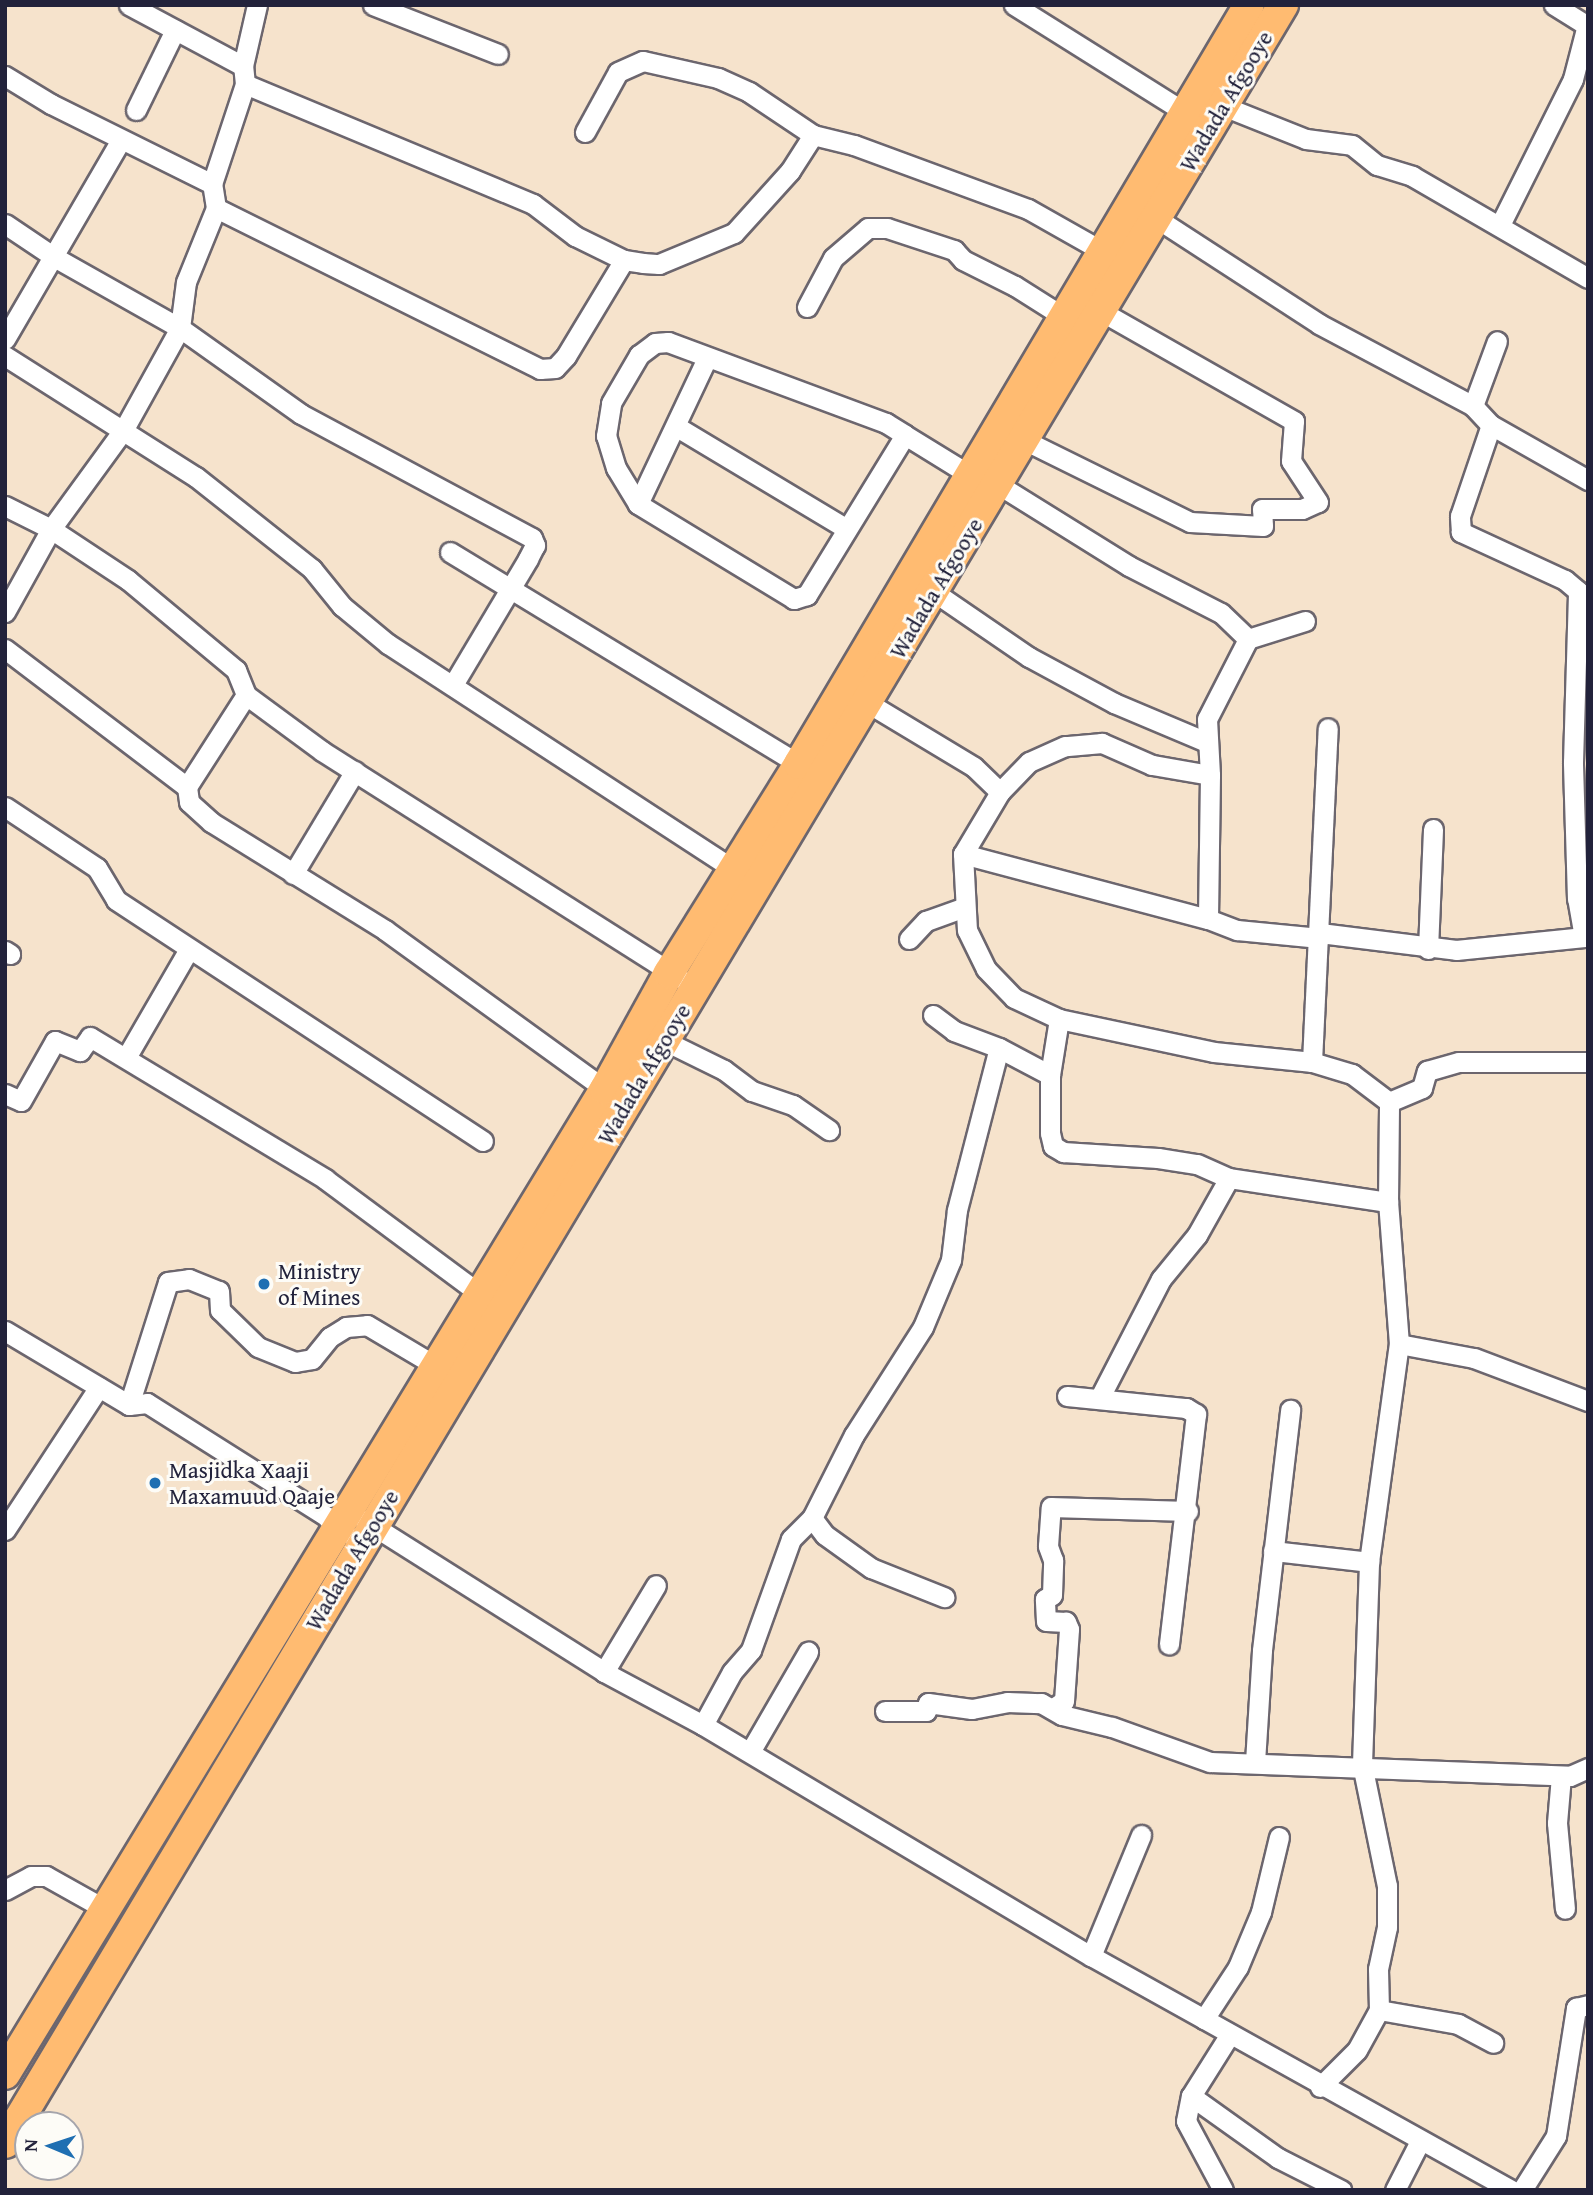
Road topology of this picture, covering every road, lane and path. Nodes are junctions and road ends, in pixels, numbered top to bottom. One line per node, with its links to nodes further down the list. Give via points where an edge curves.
1 (129, 5): 9 (street)
2 (257, 5): 11 (street)
3 (373, 5): 10 (street)
4 (1014, 5): 15 (street)
5 (1249, 5): 15 (highway, Wadada Afgooye)
6 (1283, 5): 15 (highway, Wadada Afgooye)
7 (1554, 5): 8 (street)
8 (1587, 26): 13 (street)
9 (175, 30): 11 (street); 14 (street)
10 (498, 54)
11 (244, 75): 19 (street); 26 (street, via 533,204 575,236)
12 (5, 76): 18 (street)
13 (1581, 83): 23 (street)
14 (136, 110)
15 (1204, 111): 21 (highway, Wadada Afgooye); 23 (street, via 1306,139 1352,145 1377,165 1412,176); 25 (highway, Wadada Afgooye)
16 (585, 132): 17 (street, via 618,72 643,61 718,78 749,92)
17 (813, 135): 25 (street, via 854,145 1028,209); 26 (street, via 790,170 734,233 660,264)
18 (121, 140): 19 (street); 24 (street)
19 (212, 184): 20 (street)
20 (216, 208): 26 (street, via 540,369 555,368 566,356); 31 (street, via 186,282)
21 (1156, 218): 25 (highway, Wadada Afgooye); 36 (street, via 1319,324)
22 (5, 224): 24 (street)
23 (1500, 225): 27 (street)
24 (54, 257): 31 (street); 32 (street)
25 (1116, 259): 29 (highway, Wadada Afgooye); 30 (highway, Wadada Afgooye)
26 (624, 260)
27 (1588, 278)
28 (807, 307): 30 (street, via 833,258 868,228 887,228 954,250 963,260)
29 (1098, 310): 41 (highway, Wadada Afgooye); 41 (street, via 1294,421 1291,461 1318,502 1302,509 1262,509 1263,526 1190,522)
30 (1064, 317): 42 (highway, Wadada Afgooye)
31 (180, 328): 39 (street); 50 (street, via 301,414 532,538 535,545)
32 (5, 339)
33 (1497, 341): 36 (street)
34 (5, 355): 39 (street)
35 (707, 358): 38 (street); 40 (street, via 848,408); 45 (street, via 668,342 655,343 639,355 611,403 606,436 616,468)
36 (1473, 406): 37 (street)
37 (1492, 425): 43 (street); 62 (street, via 1458,524 1468,537 1565,580 1578,592)
38 (677, 427): 45 (street); 48 (street)
39 (124, 429): 47 (street); 56 (street, via 195,477 312,569 361,624)
40 (905, 435): 42 (street); 48 (street)
41 (1026, 441): 44 (highway, Wadada Afgooye)
42 (970, 475): 44 (street); 57 (highway, Wadada Afgooye)
43 (1588, 480)
44 (999, 485): 51 (highway, Wadada Afgooye); 54 (street, via 1129,566 1221,613)
45 (638, 504): 48 (street, via 794,599 807,594)
46 (5, 506): 47 (street)
47 (51, 529): 52 (street); 58 (street, via 128,580 228,663)
48 (847, 529)
49 (450, 552): 50 (street)
50 (511, 586): 56 (street); 63 (street)
51 (934, 592): 59 (highway, Wadada Afgooye); 61 (street, via 1029,657 1114,703)
52 (5, 612)
53 (1304, 621): 54 (street)
54 (1248, 639): 61 (street, via 1207,719)
55 (5, 649): 66 (street)
56 (453, 685): 71 (street)
57 (840, 691): 59 (street); 63 (highway, Wadada Afgooye)
58 (246, 695): 64 (street); 66 (street)
59 (868, 701): 67 (street, via 974,767); 81 (highway, Wadada Afgooye)
60 (1328, 728): 75 (street)
61 (1208, 742): 65 (street)
62 (1581, 762): 76 (street, via 1577,899)
63 (799, 764): 71 (highway, Wadada Afgooye)
64 (355, 771): 72 (street); 80 (street)
65 (1210, 775): 67 (street, via 1152,765 1102,743 1065,746 1029,762); 74 (street)
66 (187, 787): 72 (street, via 189,802 211,822)
67 (1000, 792): 70 (street)
68 (5, 807): 78 (street, via 97,868 116,900)
69 (1433, 829): 79 (street)
70 (963, 854): 73 (street); 74 (street)
71 (732, 868): 80 (highway, Wadada Afgooye)
72 (293, 874): 90 (street, via 384,930)
73 (965, 907): 77 (street, via 926,921); 83 (street, via 967,930 986,969 1014,998)
74 (1208, 919): 75 (street, via 1237,930)
75 (1320, 935): 79 (street); 87 (street)
76 (1586, 937): 79 (street)
77 (908, 939)
78 (189, 949): 86 (street); 94 (street)
79 (1428, 949)
80 (669, 973): 81 (street); 90 (highway, Wadada Afgooye)
81 (696, 986): 84 (highway, Wadada Afgooye)
82 (933, 1015): 85 (street, via 954,1031)
83 (1059, 1019): 87 (street, via 1214,1052); 89 (street)
84 (663, 1040): 90 (highway, Wadada Afgooye); 93 (street, via 724,1070 752,1091 793,1105)
85 (999, 1048): 89 (street); 108 (street, via 957,1210 951,1260 923,1327 854,1435)
86 (127, 1056): 91 (street, via 90,1037 80,1051 55,1041 21,1101); 97 (street, via 325,1179)
87 (1312, 1062): 92 (street, via 1352,1074)
88 (1588, 1062): 92 (street, via 1459,1062 1427,1071 1422,1088)
89 (1050, 1075): 95 (street, via 1050,1133 1054,1146 1063,1152 1197,1164)
90 (618, 1092): 97 (highway, Wadada Afgooye); 109 (highway, Wadada Afgooye)
91 (5, 1094)
92 (1389, 1102): 96 (street)
93 (828, 1130)
94 (483, 1141)
95 (1229, 1178): 96 (street); 103 (street, via 1197,1236 1161,1279)
96 (1388, 1202): 99 (street)
97 (480, 1294): 100 (highway, Wadada Afgooye)
98 (5, 1331): 101 (street)
99 (1399, 1344): 104 (street, via 1474,1358); 112 (street)
100 (436, 1366): 105 (street, via 367,1325 346,1327 330,1337 312,1359 295,1362 258,1347 220,1310 219,1291 189,1279 168,1282); 109 (highway, Wadada Afgooye)
101 (99, 1387): 105 (street); 110 (street)
102 (1067, 1396): 103 (street)
103 (1099, 1399): 107 (street, via 1186,1408 1196,1414)
104 (1588, 1401)
105 (129, 1405): 109 (street, via 147,1403 326,1516)
106 (1290, 1410): 111 (street)
107 (1188, 1511): 115 (street); 118 (street, via 1051,1507 1052,1595 1045,1600 1046,1621 1066,1622 1069,1629 1064,1701)
108 (813, 1518): 114 (street, via 825,1535 871,1569); 120 (street, via 791,1539 751,1650 732,1672)
109 (355, 1527): 117 (street); 129 (highway, Wadada Afgooye); 140 (highway, Wadada Afgooye)
110 (5, 1530)
111 (1273, 1551): 112 (street); 122 (street)
112 (1369, 1562): 123 (street)
113 (656, 1585): 117 (street)
114 (943, 1597)
115 (1169, 1644)
116 (808, 1652): 121 (street)
117 (604, 1672): 120 (street)
118 (1052, 1709): 119 (street, via 1041,1703 1007,1702 972,1709 928,1703 926,1711); 122 (street, via 1210,1762)
119 (885, 1710)
120 (703, 1725): 121 (street)
121 (750, 1752): 131 (street)
122 (1255, 1762): 123 (street)
123 (1362, 1765): 125 (street); 133 (street, via 1387,1886 1387,1927 1378,1969)
124 (1588, 1768): 125 (street)
125 (1561, 1776): 130 (street, via 1558,1823)
126 (1141, 1835): 131 (street)
127 (1279, 1837): 134 (street, via 1261,1912 1238,1967)
128 (5, 1890): 129 (street, via 31,1876 46,1876)
129 (105, 1909): 137 (highway, Wadada Afgooye)
130 (1565, 1909)
131 (1091, 1956): 134 (street)
132 (1588, 2005): 146 (street, via 1576,2008 1556,2136)
133 (1379, 2010): 136 (street, via 1458,2024); 138 (street, via 1357,2050)
134 (1204, 2019): 135 (street)
135 (1230, 2034): 138 (street); 139 (street)
136 (1493, 2043)
137 (5, 2074)
138 (1320, 2087): 141 (street)
139 (1191, 2096): 142 (street, via 1186,2121); 143 (street, via 1278,2158)
140 (5, 2143)
141 (1419, 2143): 144 (street); 145 (street)
142 (1223, 2190)
143 (1341, 2190)
144 (1395, 2190)
145 (1511, 2190)
146 (1521, 2190)

